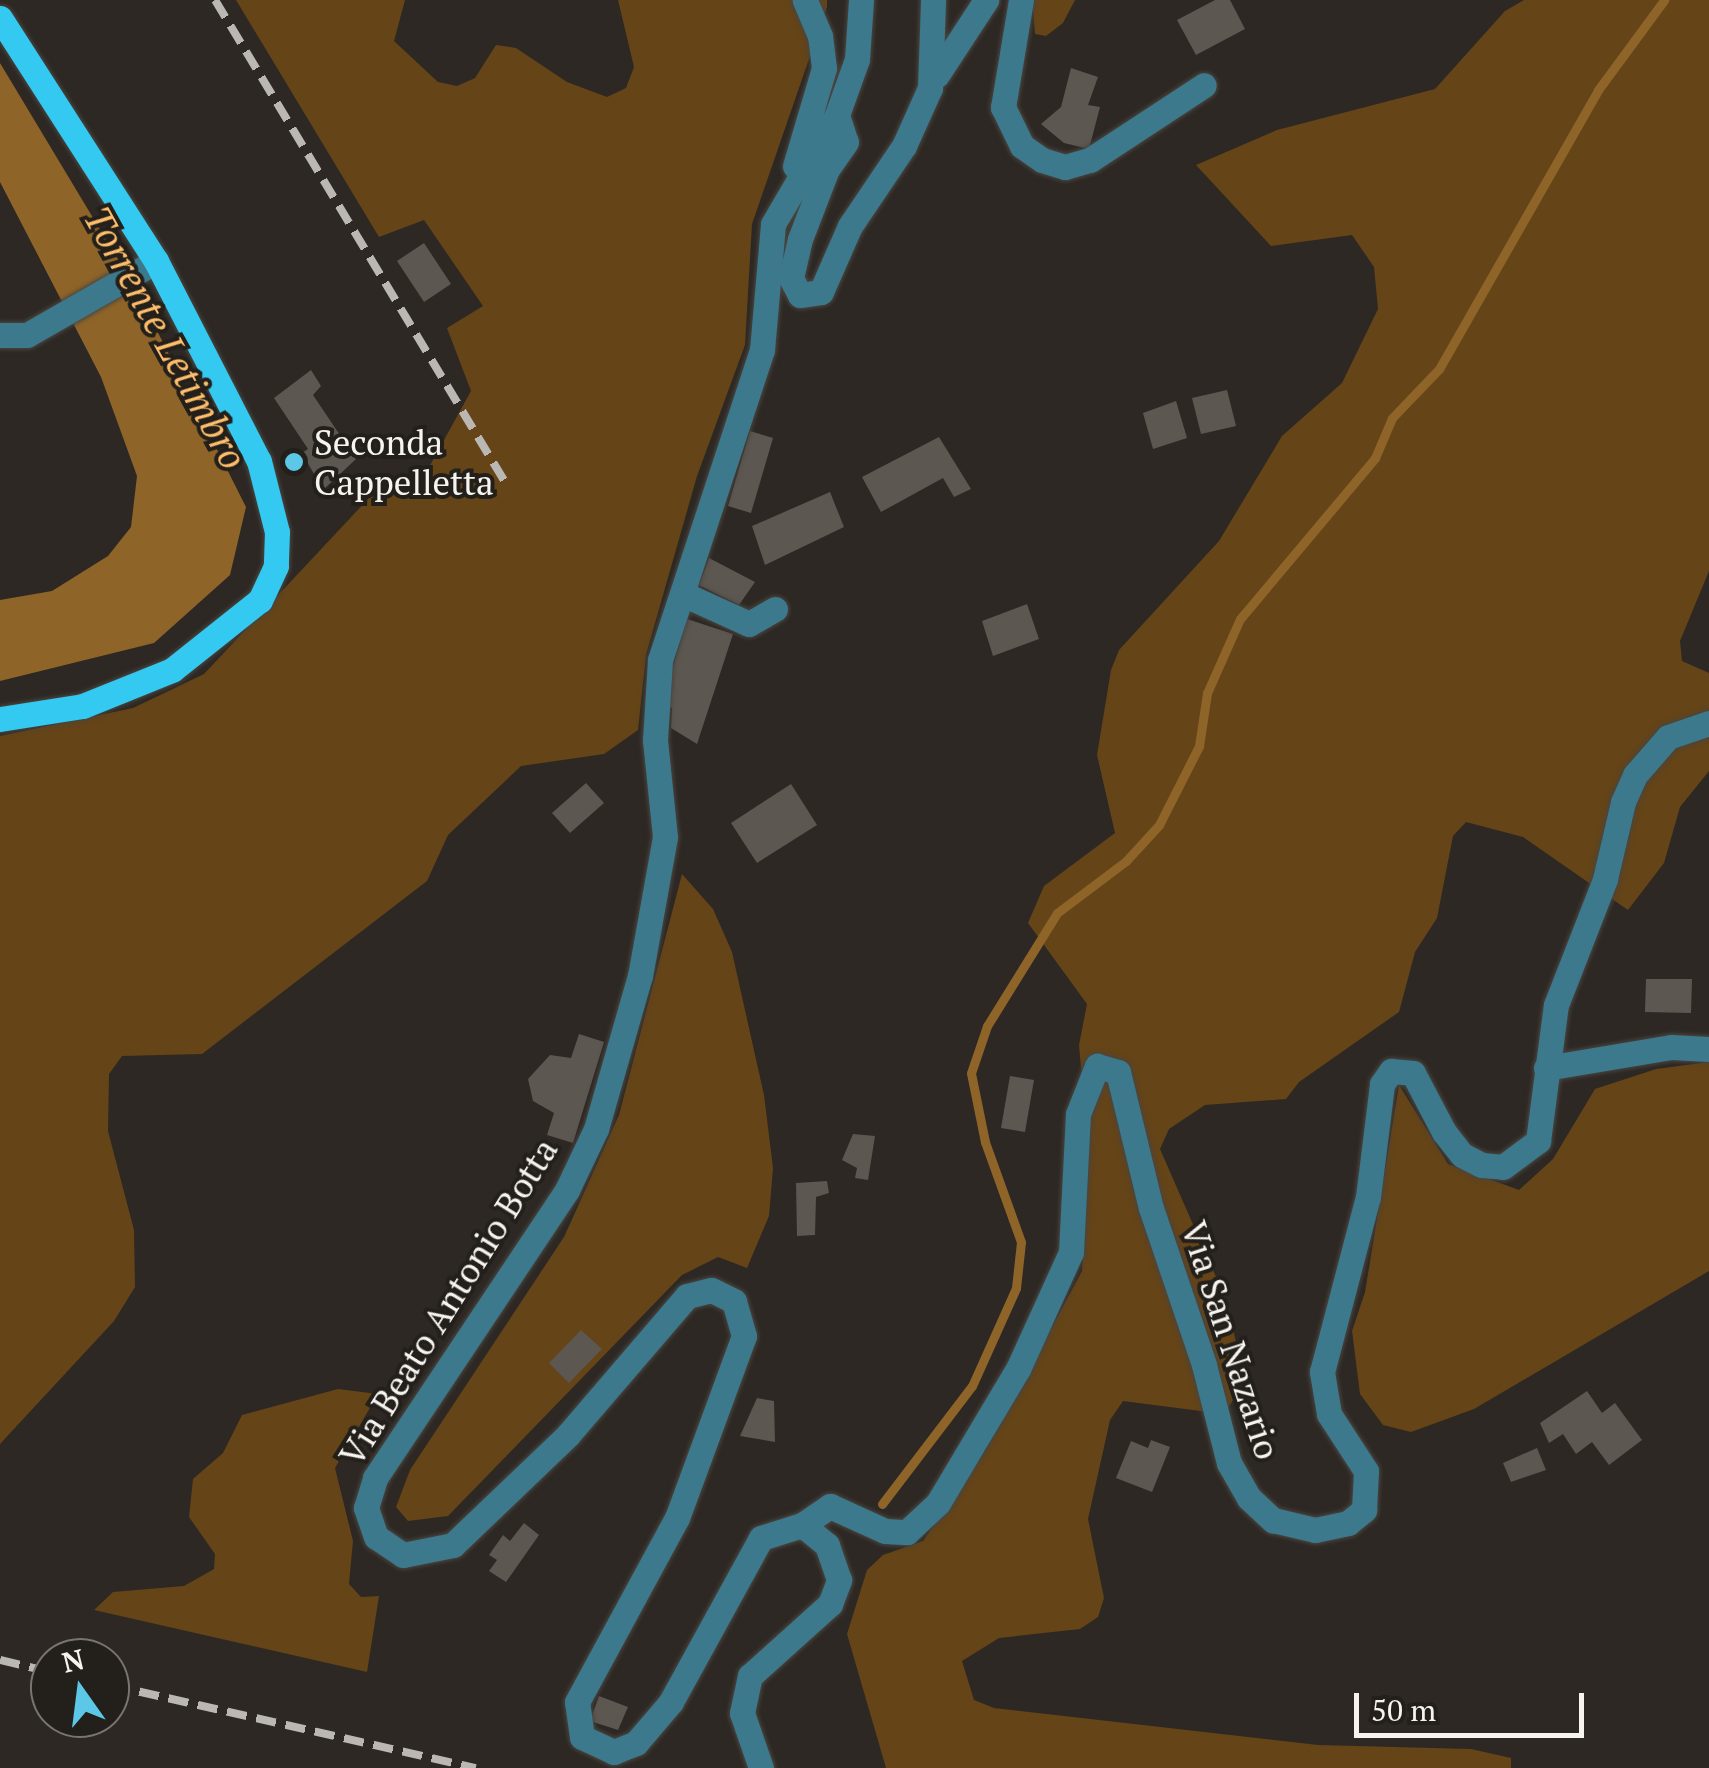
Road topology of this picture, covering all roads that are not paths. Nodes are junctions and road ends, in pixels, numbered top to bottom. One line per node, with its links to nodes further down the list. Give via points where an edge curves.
1 (804, 0): 10 (street, via 820,36 824,68 794,163)
2 (861, 0): 9 (street, Via Beato Antonio Botta, via 857,60)
3 (933, 0): 8 (street)
4 (986, 0): 8 (street)
5 (1021, 0): 7 (street, via 1002,106 1022,146 1042,160 1066,167 1090,160)
6 (0, 18): 11 (main road)
7 (1204, 85)
8 (930, 88): 9 (street, via 904,146 850,226 821,292 800,296 791,278 800,239 827,169 846,142)
9 (837, 115): 10 (street, Via Beato Antonio Botta)
10 (798, 173): 13 (street, Via Beato Antonio Botta, via 773,224 762,350)
11 (149, 264): 12 (street, via 49,321 9,340); 15 (main road, via 259,462 271,496 276,566 260,600 172,670 82,706)
12 (0, 335)
13 (682, 594): 14 (street, via 749,624); 19 (street, Via Beato Antonio Botta, via 660,660 655,740 665,837 640,976 596,1129 567,1190 374,1478 366,1508 376,1538 403,1555 453,1545 568,1435 687,1296 711,1290 734,1300 744,1336 677,1518 577,1702 582,1736 614,1752 636,1743 671,1702 761,1538)
14 (776, 610)
15 (0, 719)
16 (1709, 723): 18 (street, Via San Nazario, via 1668,738 1636,775 1556,1005)
17 (1709, 1048): 18 (street, via 1671,1047)
18 (1546, 1068): 19 (street, Via San Nazario, via 1538,1141 1504,1167 1462,1155 1413,1072 1391,1071 1382,1084 1368,1197 1322,1372 1329,1414 1369,1486 1364,1510 1348,1523 1316,1530 1274,1520 1249,1498 1229,1463 1136,1158 1118,1072 1097,1066 1081,1095 1071,1252 1018,1370 938,1503 906,1532 870,1526 830,1506)
19 (802, 1525): 20 (street, via 827,1546 839,1580 830,1604 750,1676 742,1713)
20 (761, 1768)

